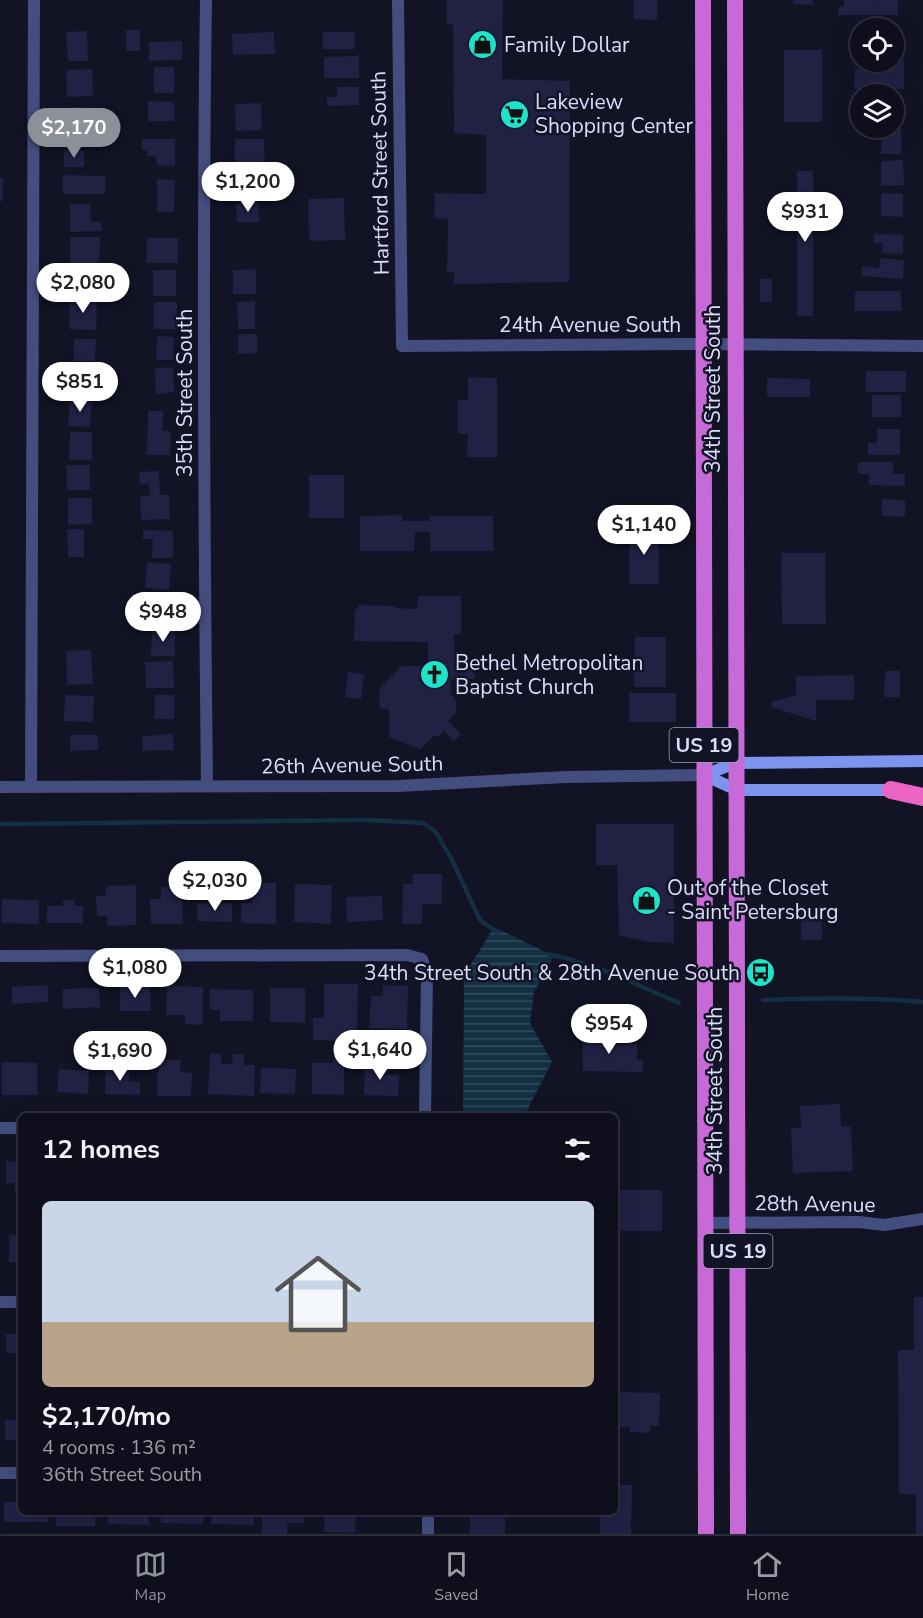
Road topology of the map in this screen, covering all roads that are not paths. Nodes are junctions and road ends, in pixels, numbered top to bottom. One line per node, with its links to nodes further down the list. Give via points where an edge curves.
1 (34, 0): 15 (street)
2 (206, 0): 13 (street, 35th Street South)
3 (398, 0): 8 (street, Hartford Street South)
4 (703, 0): 6 (highway, 34th Street South / US 19)
5 (735, 0): 7 (highway, 34th Street South / US 19)
6 (703, 345): 7 (street, 24th Avenue South); 8 (street, 24th Avenue South); 12 (highway, 34th Street South / US 19)
7 (736, 345): 9 (street, 24th Avenue South); 11 (highway, 34th Street South / US 19)
8 (402, 346)
9 (923, 346)
10 (923, 762): 11 (main road, 26th Avenue South)
11 (736, 763): 12 (main road, 26th Avenue South); 16 (highway, 34th Street South / US 19)
12 (704, 775): 13 (street, 26th Avenue South, via 398,786); 16 (main road, 26th Avenue South); 25 (highway, 34th Street South / US 19)
13 (207, 786): 15 (street, 26th Avenue South)
14 (0, 787): 15 (street, 26th Avenue South)
15 (31, 787)
16 (737, 790): 17 (main road, 26th Avenue South); 26 (highway, 34th Street South / US 19)
17 (891, 790): 18 (main road, 26th Avenue South); 19 (highway)
18 (923, 790)
19 (923, 797)
20 (0, 956): 21 (street, via 407,955 422,959 427,975)
21 (425, 1113)
22 (0, 1128): 23 (street)
23 (18, 1128)
24 (923, 1219): 26 (street, 28th Avenue, via 884,1225)
25 (705, 1223): 26 (street, 28th Avenue); 33 (highway, 34th Street South / US 19)
26 (737, 1223): 34 (highway, 34th Street South / US 19)
27 (0, 1302): 28 (street)
28 (18, 1302)
29 (0, 1473): 30 (street)
30 (18, 1473)
31 (428, 1515): 32 (street)
32 (428, 1534)
33 (706, 1534)
34 (738, 1534)

